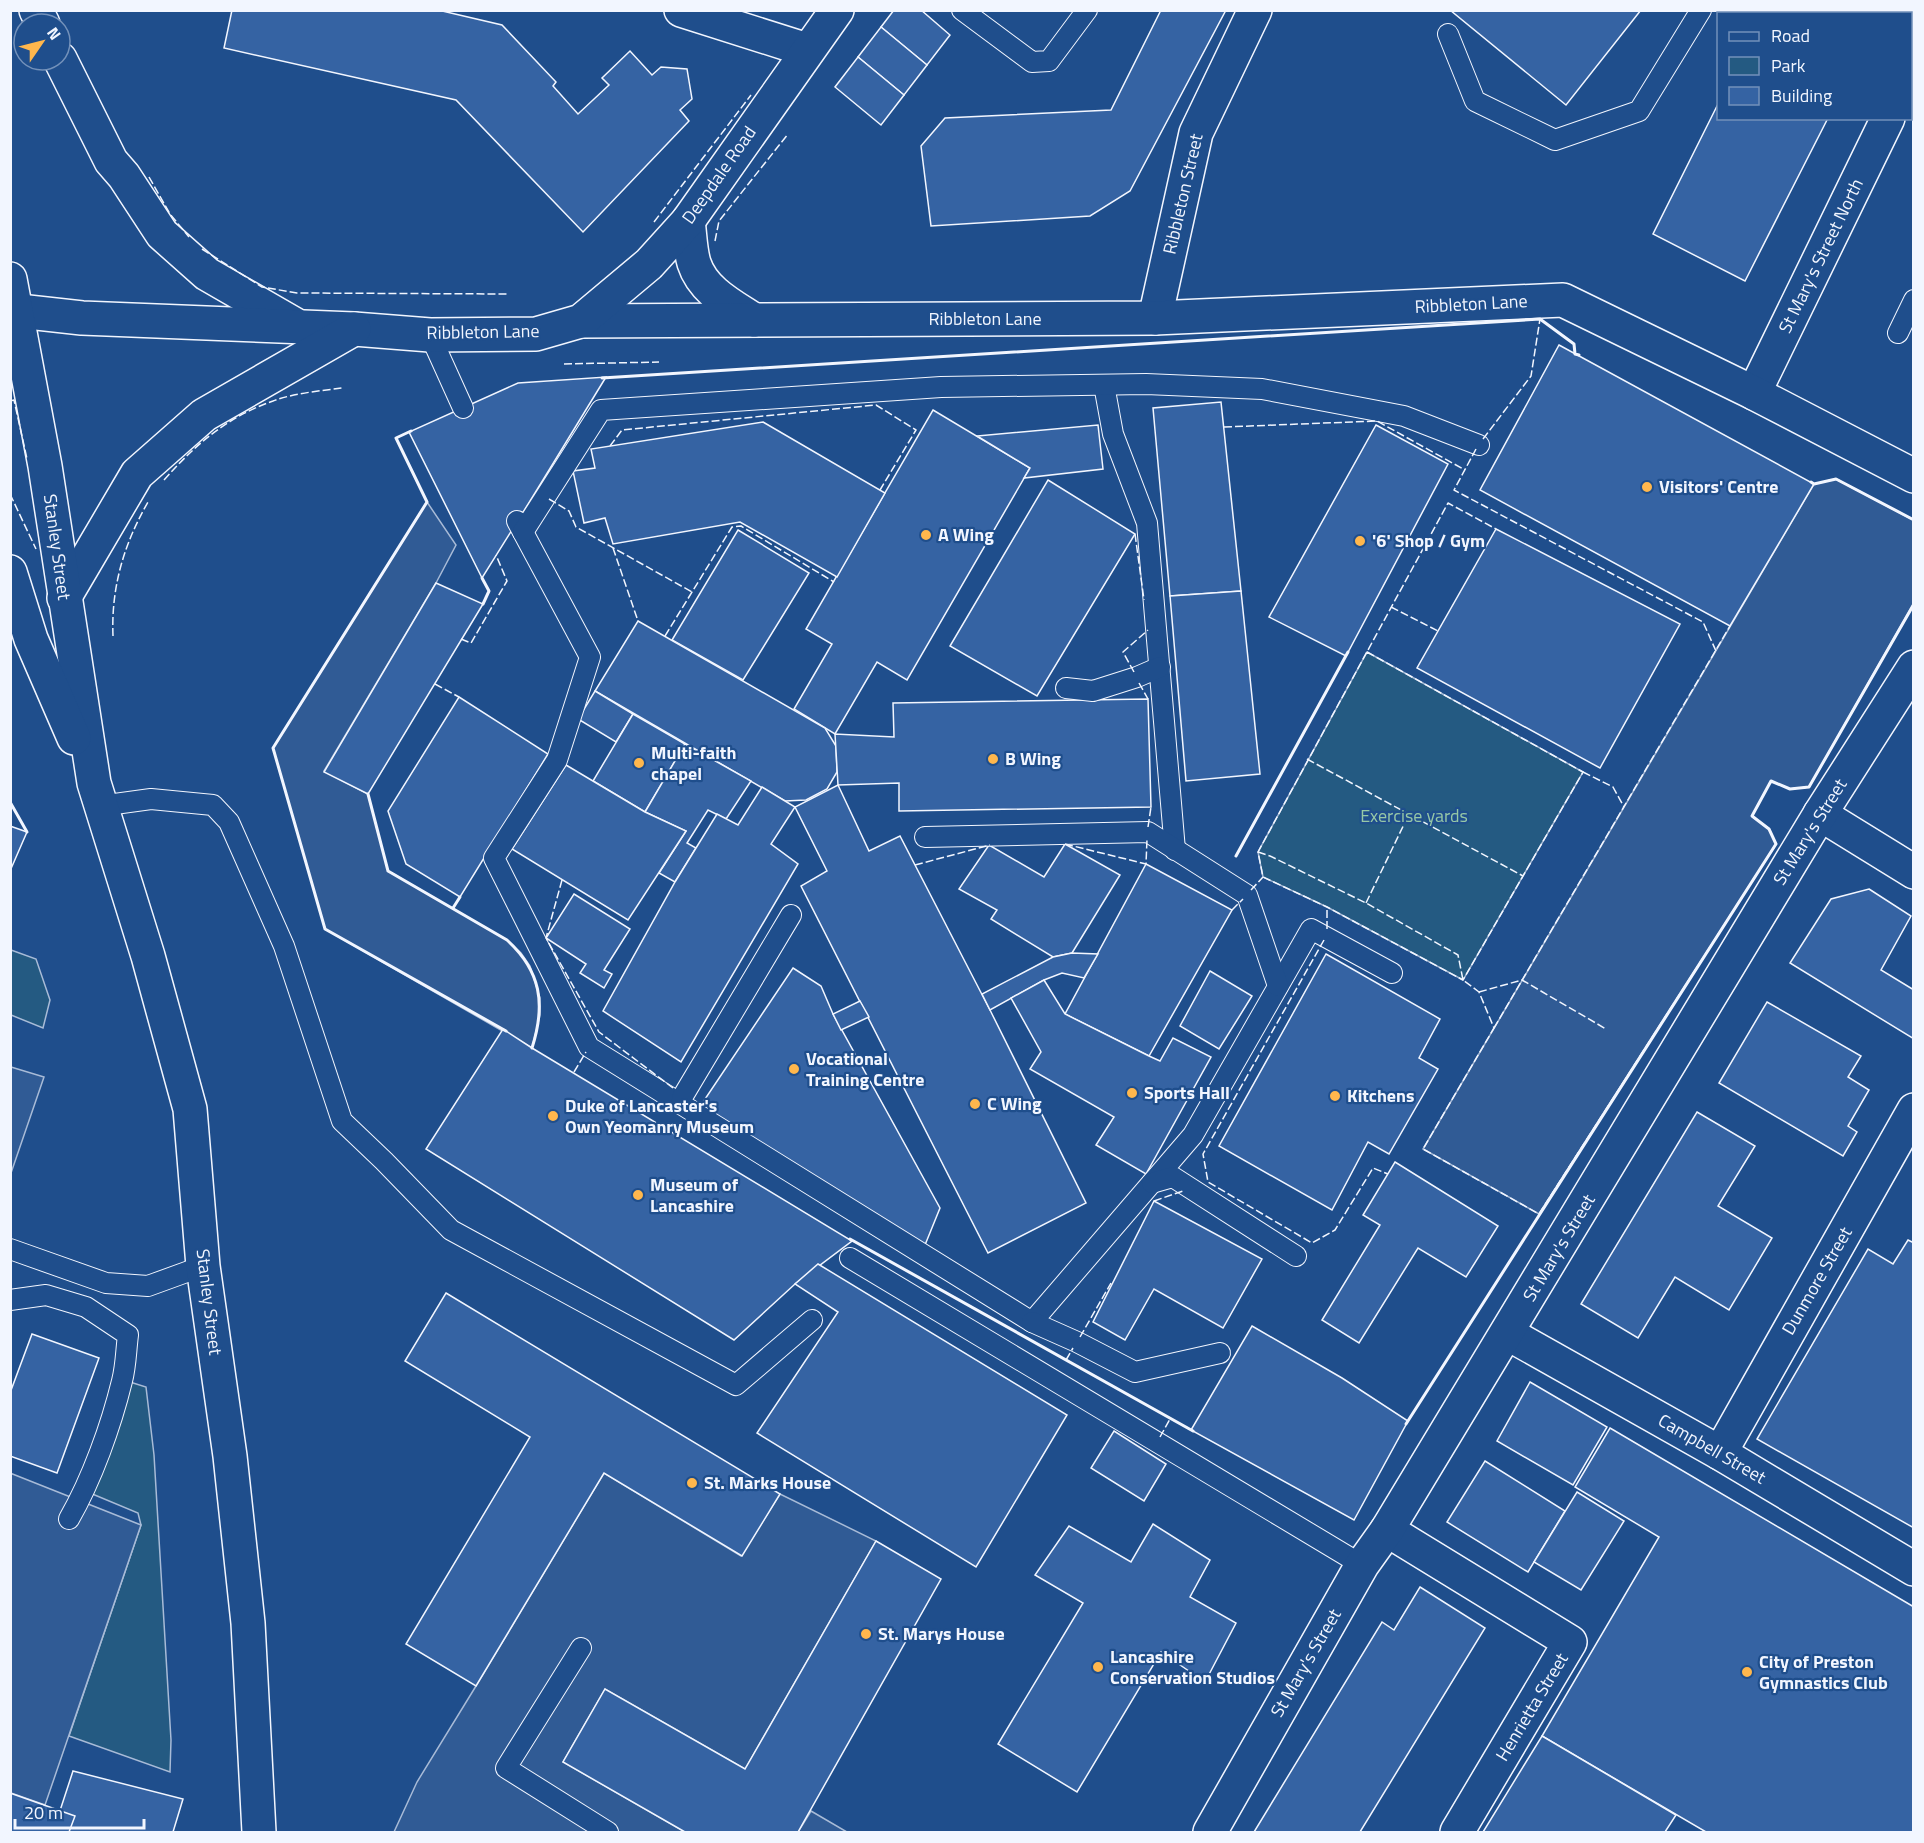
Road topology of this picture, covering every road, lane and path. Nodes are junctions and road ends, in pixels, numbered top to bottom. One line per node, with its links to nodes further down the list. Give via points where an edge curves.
1 (681, 10): 8 (main road)
2 (837, 10): 8 (main road, Deepdale Road)
3 (962, 10): 4 (lane, via 1032,62 1040,63 1049,61)
4 (1087, 10)
5 (1256, 10): 15 (main road, Ribbleton Street, via 1196,133)
6 (1701, 10): 7 (lane, via 1640,111 1555,140 1475,101)
7 (1448, 34)
8 (807, 50): 11 (main road, Deepdale Road)
9 (66, 72): 18 (main road, via 111,161 162,234 207,274)
10 (1887, 120): 23 (main road, St Mary's Street North)
11 (688, 221): 16 (main road, via 694,262 701,278 717,295); 17 (main road, Deepdale Road, via 649,264)
12 (10, 279): 14 (main road, Stanley Street)
13 (1914, 300): 20 (lane)
14 (14, 311): 18 (main road, Ribbleton Lane, via 82,318); 28 (main road, Stanley Street, via 45,466)
15 (1155, 318): 16 (main road, Ribbleton Lane); 23 (main road, Ribbleton Lane, via 1563,300)
16 (754, 320): 17 (main road, Ribbleton Lane)
17 (581, 321): 21 (main road, Ribbleton Lane, via 536,334)
18 (300, 327): 19 (main road, Ribbleton Lane)
19 (354, 329): 21 (main road, Ribbleton Lane); 28 (main road, via 204,415 137,474)
20 (1898, 333)
21 (430, 335): 24 (lane)
22 (1104, 385): 25 (lane, via 1262,389 1404,416); 30 (lane, via 1113,434 1147,523); 41 (lane, via 941,387 601,410 520,527 590,657 557,760 494,858 589,1047)
23 (1754, 393): 26 (main road, Ribbleton Lane)
24 (463, 408)
25 (1479, 444)
26 (1914, 476)
27 (10, 572): 29 (main road, Stanley Street)
28 (64, 598): 33 (main road, Stanley Street)
29 (21, 640): 33 (main road, Stanley Street)
30 (1160, 667): 32 (lane, via 1093,691); 36 (lane)
31 (1914, 667): 34 (main road, St Mary's Street)
32 (1066, 688)
33 (97, 795): 47 (main road, Stanley Street, via 148,956 190,1109); 49 (lane, via 213,805 229,822 285,945 342,1121 451,1230 736,1385)
34 (1820, 814): 37 (main road); 51 (main road, St Mary's Street)
35 (925, 837): 36 (lane, via 1148,832)
36 (1175, 850): 40 (lane, via 1246,895)
37 (1914, 872)
38 (791, 915): 41 (lane)
39 (1392, 973): 40 (lane, via 1311,929)
40 (1278, 986): 43 (lane, via 1193,1135)
41 (681, 1104): 50 (lane)
42 (1914, 1110): 53 (main road, Dunmore Street)
43 (1152, 1183): 45 (lane, via 1173,1177); 50 (lane)
44 (10, 1249): 47 (lane, via 106,1283 148,1286)
45 (1296, 1256)
46 (849, 1258): 56 (lane)
47 (203, 1266): 59 (main road, Stanley Street, via 230,1455 248,1623)
48 (10, 1300): 54 (lane, via 46,1294 86,1307 128,1335 123,1379 108,1428)
49 (812, 1320)
50 (1032, 1322): 52 (lane, via 1135,1372)
51 (1507, 1333): 53 (main road, Campbell Street); 55 (main road, St Mary's Street)
52 (1220, 1353)
53 (1720, 1453): 57 (main road, Campbell Street)
54 (69, 1520)
55 (1387, 1530): 56 (main road, St Mary's Street); 62 (main road, Henrietta Street, via 1570,1642)
56 (1362, 1565): 61 (main road, St Mary's Street)
57 (1914, 1569)
58 (581, 1648): 60 (lane, via 506,1768)
59 (259, 1833)
60 (608, 1833)
61 (1210, 1833)
62 (1457, 1833)

